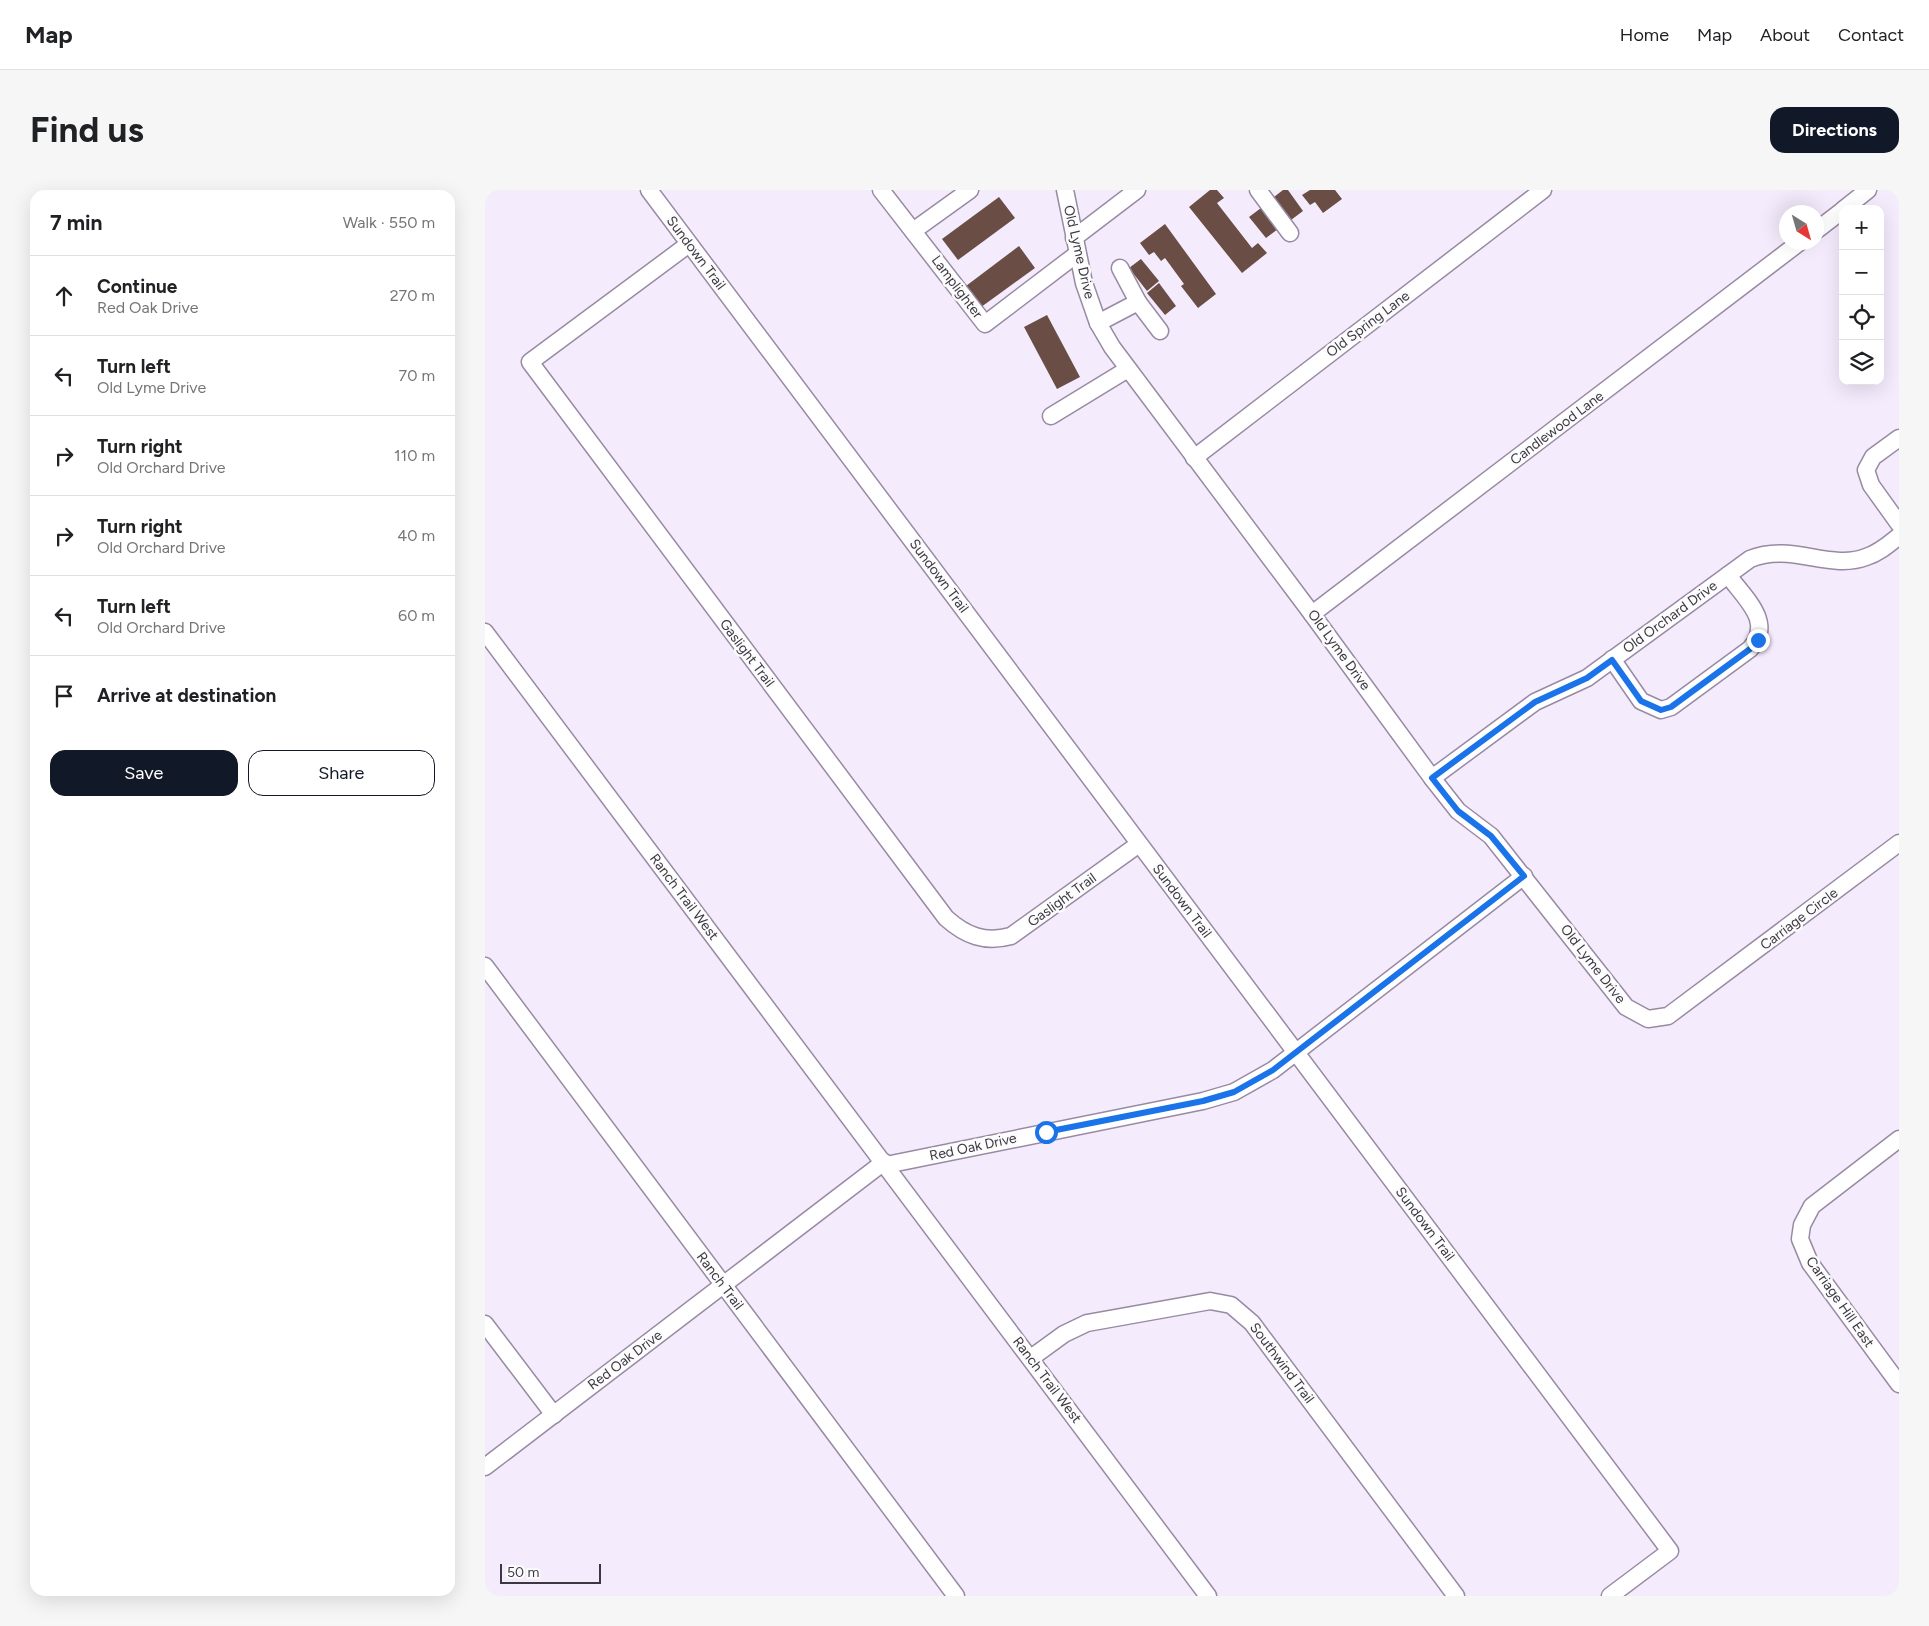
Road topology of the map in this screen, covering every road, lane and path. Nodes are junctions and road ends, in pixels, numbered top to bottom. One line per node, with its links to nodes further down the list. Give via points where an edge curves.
1 (649, 190): 14 (street, Sundown Trail)
2 (881, 190): 12 (street, Lamplighter)
3 (970, 190): 12 (street)
4 (1065, 190): 15 (street, Old Lyme Drive)
5 (1137, 190): 15 (street)
6 (1258, 190): 13 (street)
7 (1543, 190): 24 (street, Old Spring Lane)
8 (1868, 190): 9 (street)
9 (1848, 205)
10 (1839, 212): 11 (street)
11 (1824, 224)
12 (913, 231): 15 (street, Lamplighter, via 985,324)
13 (1291, 233)
14 (689, 244): 32 (street, Sundown Trail); 32 (street, Gaslight Trail, via 530,362 798,721 946,918 971,936 984,940 1011,936)
15 (1075, 246): 19 (street, Old Lyme Drive)
16 (1790, 250): 28 (street, Candlewood Lane)
17 (1120, 268): 18 (street)
18 (1137, 302): 19 (street); 20 (street)
19 (1098, 322): 21 (street, Old Lyme Drive)
20 (1160, 331)
21 (1129, 369): 22 (street); 24 (street, Old Lyme Drive)
22 (1051, 416)
23 (1899, 438): 25 (street, via 1873,457 1866,470 1871,485)
24 (1194, 458): 28 (street, Old Lyme Drive)
25 (1899, 524)
26 (1899, 536): 27 (street, Old Orchard Drive, via 1879,552 1865,558 1839,561 1771,553 1750,559)
27 (1728, 575): 30 (street, Old Orchard Drive); 30 (street, Old Orchard Drive, via 1758,616 1761,630 1758,640 1671,707 1661,710 1641,701)
28 (1312, 614): 31 (street, Old Lyme Drive)
29 (485, 632): 39 (street, Ranch Trail West)
30 (1612, 660): 31 (street, Old Orchard Drive, via 1587,678 1535,702)
31 (1432, 778): 34 (street, Old Lyme Drive, via 1458,811 1491,836)
32 (1139, 844): 37 (street, Sundown Trail)
33 (1899, 844): 36 (street, Carriage Circle)
34 (1524, 876): 36 (street, Old Lyme Drive, via 1625,1007 1648,1019 1659,1019); 37 (street, Red Oak Drive)
35 (485, 966): 40 (street, Ranch Trail)
36 (1699, 993)
37 (1297, 1053): 39 (street, Red Oak Drive, via 1234,1092 1203,1101); 49 (street, Sundown Trail, via 1670,1551)
38 (1899, 1139): 43 (street, Carriage Hill East, via 1812,1206 1802,1225 1800,1239 1810,1263)
39 (885, 1163): 40 (street, Red Oak Drive); 42 (street, Ranch Trail West)
40 (723, 1285): 44 (street, Red Oak Drive); 46 (street, Ranch Trail)
41 (485, 1324): 44 (street)
42 (1031, 1358): 47 (street, Ranch Trail West); 48 (street, Southwind Trail, via 1064,1334 1087,1324 1210,1301 1231,1305 1252,1323)
43 (1899, 1384)
44 (554, 1415): 45 (street, Red Oak Drive)
45 (485, 1467)
46 (956, 1596)
47 (1208, 1596)
48 (1456, 1596)
49 (1610, 1596)

